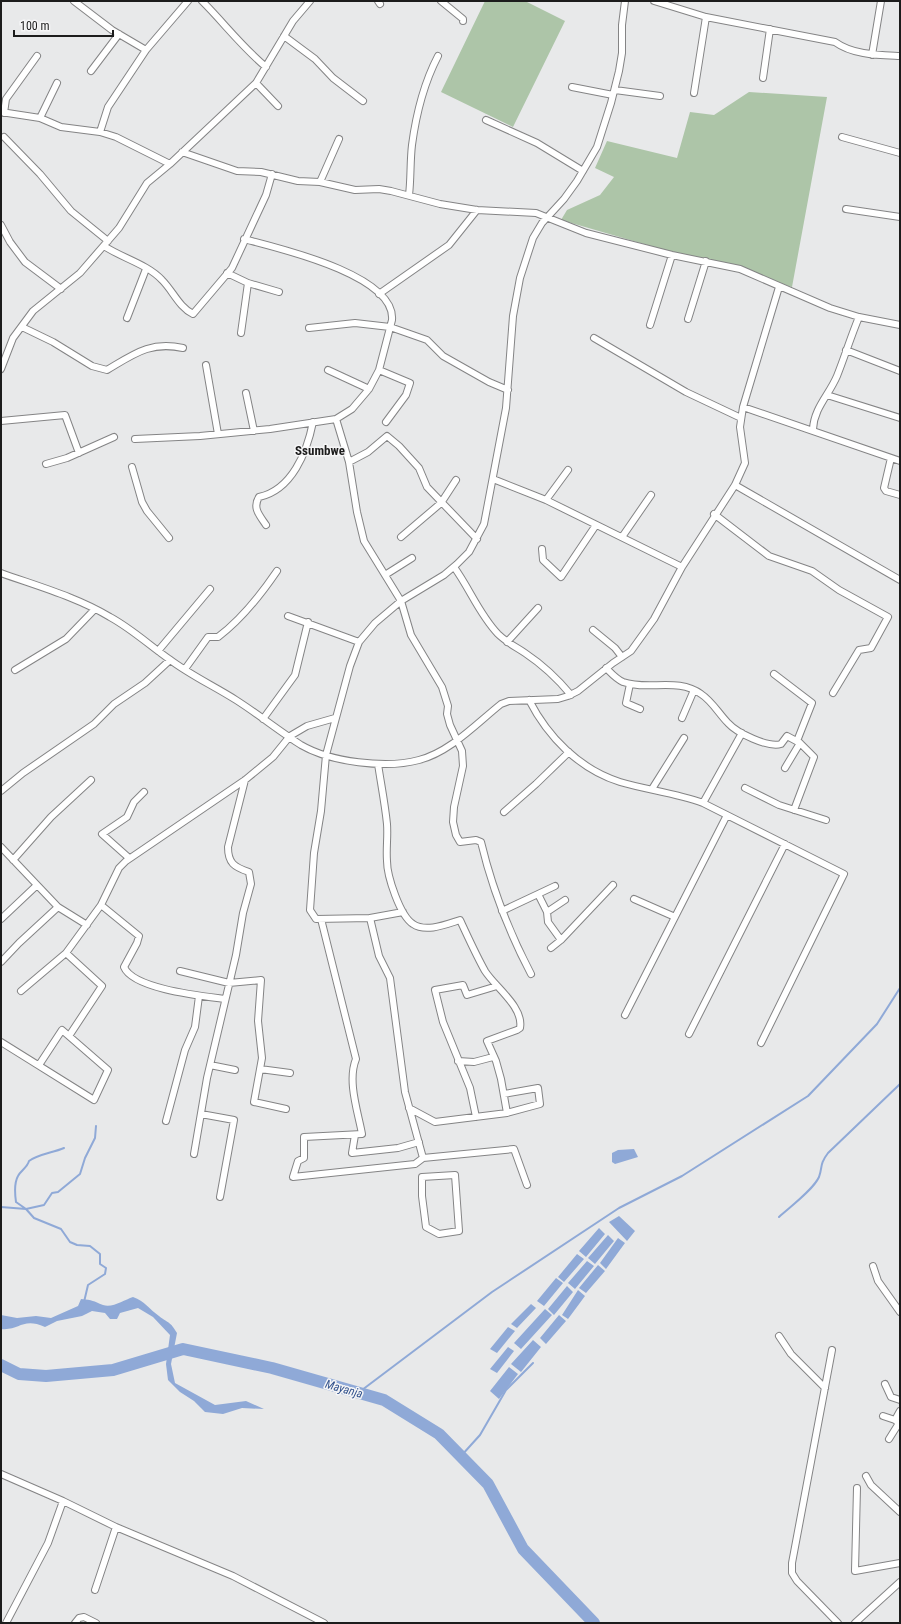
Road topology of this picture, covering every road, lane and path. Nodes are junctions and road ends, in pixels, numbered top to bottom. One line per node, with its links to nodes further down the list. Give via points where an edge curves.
1 (74, 1): 12 (street)
2 (188, 1): 14 (street)
3 (202, 1): 19 (street, via 234,33 244,48)
4 (310, 1): 13 (street)
5 (441, 1): 10 (street, via 464,19)
6 (625, 1): 25 (street, via 622,53)
7 (654, 1): 9 (street)
8 (881, 1): 15 (street)
9 (706, 17): 11 (street); 26 (street)
10 (463, 21)
11 (770, 29): 15 (street, via 834,42 843,48); 21 (street)
12 (119, 34): 14 (street); 20 (street)
13 (284, 36): 19 (street); 28 (street)
14 (146, 50): 33 (street, via 108,107)
15 (872, 55): 18 (street)
16 (38, 56): 30 (street, via 6,99)
17 (438, 56): 43 (street, via 426,82 412,144)
18 (900, 56)
19 (266, 67): 23 (street)
20 (91, 71)
21 (763, 78)
22 (57, 83): 31 (street)
23 (256, 83): 29 (street); 37 (street)
24 (572, 87): 25 (street)
25 (614, 93): 27 (street); 40 (street, via 597,146)
26 (694, 93)
27 (660, 96)
28 (363, 101)
29 (278, 106)
30 (2, 113): 31 (street)
31 (40, 118): 33 (street, via 61,127)
32 (486, 120): 40 (street, via 537,142)
33 (100, 132): 39 (street, via 116,137)
34 (4, 137): 50 (street, via 71,211)
35 (842, 137): 38 (street)
36 (339, 139): 42 (street)
37 (182, 152): 39 (street); 41 (street, via 237,171)
38 (900, 153)
39 (170, 164): 50 (street, via 147,184 119,228)
40 (584, 171): 46 (street, via 564,200)
41 (272, 174): 42 (street, via 298,181); 49 (street, via 266,195)
42 (320, 182): 43 (street, via 355,190 379,189)
43 (409, 195): 45 (street, via 440,204)
44 (846, 209): 47 (street)
45 (477, 210): 46 (street, via 525,212); 59 (street, via 449,245)
46 (548, 217): 51 (street, via 573,229); 79 (street, via 533,238 516,293)
47 (900, 217)
48 (1, 225): 57 (street, via 25,262)
49 (244, 239): 54 (street, via 232,268); 59 (street, via 306,256 351,274 366,281)
50 (106, 243): 53 (street); 57 (street, via 80,273)
51 (672, 255): 52 (street); 63 (street)
52 (706, 261): 56 (street, via 740,269); 62 (street)
53 (146, 269): 54 (street, via 163,280 173,295 193,314); 61 (street)
54 (227, 272): 55 (street)
55 (248, 283): 58 (street); 68 (street)
56 (779, 287): 60 (street); 82 (street)
57 (61, 289): 65 (street, via 33,311)
58 (279, 292)
59 (379, 294): 66 (street, via 393,311)
60 (859, 317): 64 (street); 71 (street)
61 (127, 318)
62 (688, 319)
63 (650, 325)
64 (900, 325)
65 (22, 326): 70 (street, via 92,366 107,370 142,350 166,345); 72 (street, via 13,338)
66 (390, 327): 67 (street, via 355,323); 76 (street); 79 (street, via 427,340 443,356)
67 (309, 328)
68 (241, 333)
69 (594, 338): 83 (street, via 686,392)
70 (183, 348)
71 (846, 350): 77 (street); 81 (street)
72 (2, 362): 74 (street)
73 (206, 365): 91 (street)
74 (1, 369)
75 (328, 370): 78 (street)
76 (379, 370): 78 (street); 88 (street, via 410,383 406,395)
77 (900, 371)
78 (369, 389): 85 (street, via 352,409)
79 (508, 390): 101 (street)
80 (246, 393): 89 (street)
81 (827, 395): 84 (street); 90 (street, via 813,421)
82 (743, 407): 83 (street); 90 (street)
83 (741, 418): 103 (street, via 745,463)
84 (900, 418)
85 (336, 419): 87 (street); 97 (street)
86 (1, 421): 94 (street, via 65,415)
87 (313, 422): 89 (street); 109 (street, via 307,449 299,463 278,489 258,497 255,502)
88 (386, 422)
89 (254, 430): 91 (street)
90 (813, 430): 95 (street)
91 (218, 434): 93 (street)
92 (114, 437): 94 (street)
93 (135, 439)
94 (79, 453): 98 (street)
95 (891, 458): 96 (street); 105 (street, via 884,488)
96 (900, 461)
97 (349, 462): 107 (street, via 368,452 387,436 419,468 428,488); 121 (street, via 364,541)
98 (46, 464)
99 (132, 467): 113 (street, via 142,502)
100 (568, 470): 106 (street)
101 (493, 479): 106 (street); 114 (street, via 484,524)
102 (456, 480): 107 (street)
103 (735, 485): 108 (street); 122 (street)
104 (650, 495): 112 (street)
105 (900, 495)
106 (546, 500): 110 (street)
107 (441, 504): 111 (street); 114 (street)
108 (714, 514): 118 (street); 141 (street, via 769,556 812,571 839,590 888,617 871,648 859,650)
109 (266, 525)
110 (596, 525): 112 (street); 115 (street, via 561,577 543,560)
111 (401, 536)
112 (622, 537): 118 (street)
113 (169, 538)
114 (477, 539): 117 (street, via 469,552)
115 (542, 549)
116 (412, 558): 121 (street)
117 (454, 567): 124 (street); 131 (street, via 490,625)
118 (682, 567): 133 (street, via 654,619 631,651)
119 (277, 571): 136 (street, via 260,597 225,632 218,637 208,637)
120 (1, 573): 126 (street)
121 (385, 575): 124 (street)
122 (900, 580)
123 (210, 589): 132 (street)
124 (401, 601): 130 (street, via 375,623); 151 (street, via 411,635 442,687 450,725)
125 (538, 608): 131 (street)
126 (95, 609): 132 (street, via 131,629); 137 (street, via 66,639)
127 (288, 616): 128 (street)
128 (308, 622): 130 (street); 145 (street, via 295,675)
129 (593, 630): 133 (street)
130 (359, 642): 146 (street)
131 (507, 642): 142 (street, via 553,674)
132 (158, 651): 134 (street)
133 (622, 657): 135 (street)
134 (170, 660): 136 (street); 161 (street, via 145,683 114,704 94,724 23,772)
135 (606, 668): 139 (street, via 616,678); 142 (street)
136 (186, 669): 145 (street)
137 (15, 670)
138 (774, 674): 152 (street, via 812,703)
139 (630, 684): 140 (street, via 686,686); 144 (street, via 626,703)
140 (694, 690): 147 (street); 148 (street, via 701,694 729,725)
141 (833, 693)
142 (571, 695): 143 (street, via 558,699)
143 (529, 700): 151 (street, via 501,704); 153 (street, via 540,721)
144 (640, 709)
145 (263, 718): 149 (street)
146 (335, 718): 149 (street, via 307,726); 154 (street)
147 (682, 718)
148 (742, 733): 152 (street, via 769,745 781,744 786,736); 163 (street)
149 (290, 736): 154 (street, via 301,745); 158 (street, via 273,757)
150 (684, 738): 160 (street)
151 (458, 739): 155 (street, via 446,748 418,761); 180 (street, via 464,766 454,807 453,822 456,835 460,842 481,842)
152 (798, 742): 156 (street); 164 (street, via 814,756)
153 (569, 752): 160 (street, via 599,774); 165 (street)
154 (326, 755): 155 (street); 186 (street, via 310,910 316,919)
155 (378, 764): 181 (street, via 387,822 387,861 390,878)
156 (785, 768)
157 (92, 780): 171 (street, via 52,817)
158 (245, 780): 170 (street); 194 (street, via 228,847 228,857 231,863 249,872 251,884)
159 (745, 788): 164 (street)
160 (652, 789): 163 (street)
161 (1, 792)
162 (144, 792): 170 (street, via 134,802 127,817 102,834)
163 (704, 803): 166 (street)
164 (794, 810): 167 (street)
165 (504, 812)
166 (728, 815): 168 (street); 183 (street)
167 (826, 820)
168 (785, 844): 200 (street); 203 (street, via 844,874)
169 (1, 847): 171 (street)
170 (129, 858): 178 (street, via 119,868)
171 (13, 860): 173 (street)
172 (613, 885): 188 (street)
173 (36, 886): 179 (street); 185 (street)
174 (555, 886): 175 (street)
175 (538, 894): 180 (street); 182 (street)
176 (634, 899): 183 (street)
177 (565, 900): 182 (street)
178 (101, 905): 187 (street); 197 (street, via 139,936 124,967 133,978 140,982)
179 (58, 907): 187 (street); 191 (street)
180 (502, 911): 193 (street)
181 (403, 912): 184 (street); 195 (street, via 413,924 421,928 434,928 460,920 485,970)
182 (546, 912): 188 (street, via 548,922)
183 (675, 917): 199 (street)
184 (370, 918): 186 (street); 212 (street, via 379,956 390,978 404,1092)
185 (1, 919)
186 (321, 919): 218 (street, via 356,1060 353,1081 362,1134)
187 (87, 925): 190 (street)
188 (561, 940): 189 (street)
189 (551, 948)
190 (66, 953): 196 (street); 201 (street, via 102,986)
191 (1, 962)
192 (180, 971): 194 (street)
193 (531, 974)
194 (229, 983): 198 (street); 208 (street, via 262,980 258,1021 262,1058)
195 (497, 986): 204 (street, via 506,994 521,1022 517,1030 487,1041); 205 (street, via 467,995 463,986 436,990 443,1022)
196 (21, 991)
197 (199, 996): 198 (street); 217 (street, via 195,1027 185,1050)
198 (224, 999): 207 (street)
199 (625, 1015)
200 (689, 1034)
201 (69, 1036): 206 (street, via 62,1030); 206 (street, via 108,1070 94,1100)
202 (1, 1042): 206 (street)
203 (761, 1044)
204 (493, 1057): 205 (street, via 474,1062); 211 (street)
205 (458, 1061): 216 (street, via 470,1088)
206 (39, 1065)
207 (210, 1065): 209 (street); 215 (street)
208 (260, 1069): 210 (street); 213 (street, via 254,1102)
209 (235, 1070)
210 (290, 1073)
211 (504, 1094): 214 (street); 214 (street, via 538,1088 540,1104)
212 (409, 1108): 216 (street, via 435,1122); 219 (street)
213 (286, 1109)
214 (507, 1113): 216 (street)
215 (201, 1114): 220 (street); 223 (street, via 234,1120)
216 (476, 1117)
217 (166, 1121)
218 (355, 1135): 219 (street, via 352,1153 398,1148); 221 (street, via 304,1137 304,1158 298,1161 293,1177 415,1164)
219 (419, 1142): 221 (street)
220 (194, 1154)
221 (422, 1158): 222 (street, via 514,1149)
222 (527, 1185)
223 (220, 1197)
224 (425, 1216): 224 (street, via 422,1177 455,1176 459,1230 439,1234 426,1228)
225 (873, 1266): 226 (street, via 878,1281)
226 (900, 1312)
227 (779, 1336): 230 (street, via 791,1354)
228 (832, 1350): 230 (street)
229 (885, 1384): 231 (street, via 891,1397)
230 (825, 1388): 249 (street, via 792,1573)
231 (900, 1400)
232 (900, 1411): 234 (street)
233 (883, 1416): 234 (street)
234 (895, 1420): 235 (street, via 899,1423)
235 (889, 1439)
236 (1, 1474): 239 (street)
237 (866, 1476): 240 (street, via 870,1485)
238 (857, 1488): 242 (street, via 855,1571)
239 (63, 1500): 241 (street); 245 (street, via 48,1543)
240 (900, 1512)
241 (116, 1527): 244 (street); 248 (street, via 233,1576)
242 (900, 1563)
243 (900, 1582): 250 (street)
244 (94, 1590)
245 (6, 1623)
246 (75, 1623): 247 (street, via 84,1617)
247 (96, 1623)
248 (322, 1623)
249 (838, 1623)
250 (855, 1623)

